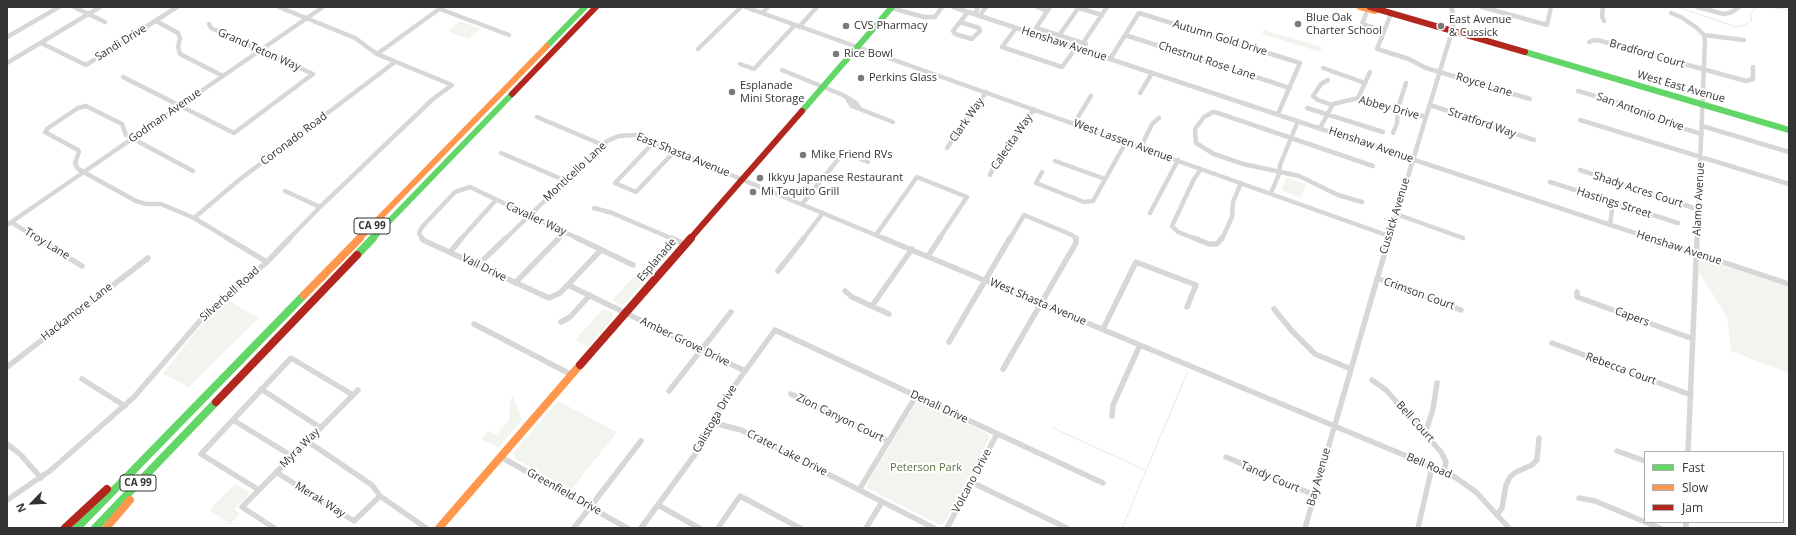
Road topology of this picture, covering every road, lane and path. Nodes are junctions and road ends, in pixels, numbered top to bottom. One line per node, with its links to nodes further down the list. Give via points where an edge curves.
1 (59, 7): 54 (street)
2 (74, 7): 35 (street)
3 (100, 7): 35 (street)
4 (177, 7): 41 (street, Sandi Drive)
5 (279, 7): 40 (street)
6 (323, 7): 40 (street, Godman Avenue)
7 (585, 7): 231 (main road, CA 99)
8 (596, 7): 225 (main road, CA 99)
9 (741, 7): 61 (street)
10 (745, 7): 33 (street, West Lassen Avenue)
11 (768, 7): 33 (street)
12 (817, 7): 46 (street)
13 (892, 7): 14 (street, via 924,17 935,17); 59 (main road, Esplanade)
14 (942, 7)
15 (953, 7): 32 (street, Henshaw Avenue)
16 (978, 7): 37 (street)
17 (986, 7): 37 (street)
18 (1037, 7): 31 (street)
19 (1050, 7): 31 (street)
20 (1078, 7): 38 (street); 53 (street)
21 (1107, 7): 38 (street)
22 (1360, 7): 39 (main road, West East Avenue)
23 (1370, 7): 49 (main road, West East Avenue)
24 (1451, 7): 49 (street, Cussick Avenue, via 1454,19)
25 (1482, 7): 26 (street, via 1547,25)
26 (1551, 7)
27 (1603, 7): 44 (street)
28 (1697, 7): 29 (street, via 1724,14 1731,13)
29 (1738, 7)
30 (441, 8): 50 (street); 63 (street)
31 (1047, 11): 53 (street, via 1036,28)
32 (968, 12): 37 (street, Henshaw Avenue); 43 (street)
33 (762, 13): 46 (street, West Lassen Avenue)
34 (1671, 13): 52 (street, via 1690,23)
35 (89, 14): 42 (street); 58 (street)
36 (1366, 14): 48 (street, via 1362,24)
37 (977, 15): 47 (street, Henshaw Avenue)
38 (1102, 15): 53 (street, via 1084,44)
39 (1390, 16): 48 (street); 49 (main road, West East Avenue)
40 (306, 19): 62 (street, Godman Avenue); 63 (street, via 355,38)
41 (156, 21): 58 (street, Sandi Drive, via 86,65); 75 (street, via 178,33 180,54)
42 (105, 22)
43 (960, 22): 43 (street, via 953,31 955,34 972,39 980,31 979,28)
44 (1604, 22)
45 (209, 24): 62 (street, Grand Teton Way, via 212,28)
46 (797, 26): 59 (street, West Lassen Avenue); 67 (street, via 754,69)
47 (1016, 28): 56 (street, Henshaw Avenue); 60 (street, via 1002,47 1062,67)
48 (1384, 30): 73 (street, Royce Lane, via 1377,49)
49 (1452, 32): 73 (street, Cussick Avenue); 90 (main road, West East Avenue)
50 (509, 35)
51 (1125, 35): 64 (street, Autumn Gold Drive); 81 (street, Chestnut Rose Lane); 81 (street, Autumn Gold Drive, via 1139,13 1300,64)
52 (1704, 35): 55 (street); 71 (street, Alamo Avenue)
53 (1059, 36): 56 (street)
54 (7, 37)
55 (1744, 40)
56 (1055, 41): 60 (street, Henshaw Avenue)
57 (1589, 42): 71 (street, Bradford Court, via 1602,41)
58 (41, 43): 66 (street)
59 (857, 47): 80 (main road, Esplanade); 83 (street, West Lassen Avenue)
60 (1076, 48): 64 (street, Henshaw Avenue)
61 (698, 49)
62 (261, 50): 75 (street, Godman Avenue); 91 (street, Grand Teton Way, via 313,74 234,132)
63 (377, 54): 65 (street)
64 (1110, 59): 74 (street, Henshaw Avenue)
65 (395, 62): 147 (street, Silverbell Road, via 452,85 433,99); 154 (street, Coronado Road)
66 (7, 63)
67 (740, 64)
68 (1323, 68): 78 (street)
69 (1753, 68): 71 (street, Bradford Court, via 1753,78 1748,81)
70 (782, 70): 80 (street)
71 (1704, 70): 90 (street, Alamo Avenue)
72 (1370, 72): 78 (street)
73 (1439, 72): 87 (street, Royce Lane); 89 (street, Cussick Avenue)
74 (1152, 73): 84 (street); 95 (street, Henshaw Avenue)
75 (223, 76): 91 (street, Godman Avenue)
76 (123, 77): 91 (street)
77 (1328, 80): 88 (street, via 1321,84 1313,96)
78 (1365, 83): 86 (street)
79 (1406, 84): 94 (street)
80 (822, 87): 102 (street, via 848,99 860,109); 135 (main road, Esplanade)
81 (1290, 88): 95 (street, Autumn Gold Drive)
82 (1578, 91): 109 (street, San Antonio Drive, via 1633,107 1662,122)
83 (986, 92): 93 (street, West Lassen Avenue); 118 (street, Clark Way)
84 (1140, 92)
85 (1091, 96): 103 (street)
86 (1358, 98): 88 (street, Abbey Drive); 94 (street, Abbey Drive)
87 (1530, 99)
88 (1332, 105): 96 (street)
89 (1430, 105): 99 (street, Cussick Avenue); 113 (street, Stratford Way)
90 (1703, 105): 104 (street, Alamo Avenue); 106 (main road, West East Avenue)
91 (180, 107): 112 (street, Godman Avenue)
92 (1307, 108): 96 (street)
93 (1034, 109): 103 (street, West Lassen Avenue); 134 (street, Calecita Way)
94 (1399, 111): 99 (street, Abbey Drive); 108 (street, via 1398,123)
95 (1278, 114): 101 (street, Henshaw Avenue)
96 (1328, 114): 105 (street); 107 (street)
97 (537, 117): 116 (street)
98 (1159, 118): 117 (street, via 1153,122)
99 (1426, 118): 123 (street, Cussick Avenue)
100 (1580, 120): 122 (street)
101 (1298, 121): 105 (street, Henshaw Avenue); 111 (street)
102 (893, 122)
103 (1074, 123): 115 (street, West Lassen Avenue)
104 (1702, 126): 109 (street, Alamo Avenue); 120 (street)
105 (1320, 128): 123 (street, Henshaw Avenue)
106 (1789, 130)
107 (1383, 132)
108 (1393, 133)
109 (1702, 134): 122 (street, Alamo Avenue)
110 (624, 135): 114 (street, East Shasta Avenue, via 635,135); 116 (street, Monticello Lane, via 613,138)
111 (1290, 138): 127 (street); 130 (street); 130 (street, via 1216,112 1204,117 1195,129 1196,143 1209,152 1243,164)
112 (132, 139): 129 (street); 132 (street, Godman Avenue); 132 (street, via 124,133 122,124 86,106 78,108 48,128 46,133 78,150 76,166)
113 (1534, 140)
114 (654, 142): 119 (street, East Shasta Avenue); 119 (street, via 614,182 636,192)
115 (1126, 142): 117 (street, West Lassen Avenue); 136 (street)
116 (603, 145): 137 (street, Monticello Lane)
117 (1141, 147): 125 (street, West Lassen Avenue)
118 (947, 148)
119 (675, 151): 135 (street, East Shasta Avenue)
120 (1789, 152)
121 (501, 153): 137 (street)
122 (1701, 157): 140 (street); 149 (street, Alamo Avenue)
123 (1412, 159): 152 (street, Cussick Avenue); 157 (street, Henshaw Avenue)
124 (1055, 160): 136 (street)
125 (1178, 160): 128 (street, West Lassen Avenue); 151 (street)
126 (868, 162): 146 (street, via 844,152)
127 (1373, 166)
128 (1201, 169): 139 (street, West Lassen Avenue); 139 (street, via 1172,226 1178,232 1209,244 1221,241 1232,217 1233,202)
129 (193, 170)
130 (1279, 170): 142 (street); 144 (street, via 1300,176 1338,195)
131 (1580, 170): 149 (street, Shady Acres Court)
132 (83, 172): 154 (street, via 136,201 161,204); 155 (street, Godman Avenue)
133 (1042, 172): 136 (street, via 1036,183 1084,202 1093,201)
134 (990, 175)
135 (742, 179): 146 (street, West Shasta Avenue); 191 (main road, Esplanade)
136 (1105, 179)
137 (566, 181): 153 (street, Monticello Lane)
138 (1550, 182): 145 (street, Hastings Street)
139 (1241, 183): 142 (street, West Lassen Avenue)
140 (1789, 184)
141 (284, 192): 147 (street)
142 (1271, 193): 162 (street, West Lassen Avenue)
143 (496, 200): 153 (street, Cavalier Way); 160 (street, Cavalier Way, via 473,188 466,187 457,191 421,229); 168 (street)
144 (1362, 202)
145 (1612, 202): 156 (street, Hastings Street); 157 (street)
146 (802, 204): 150 (street, West Shasta Avenue)
147 (320, 207): 172 (street, Silverbell Road)
148 (594, 208): 165 (street)
149 (1697, 209): 169 (street, Alamo Avenue)
150 (824, 213): 161 (street, West Shasta Avenue); 176 (street)
151 (1150, 213)
152 (1396, 214): 162 (street, Cussick Avenue); 164 (street)
153 (528, 216): 158 (street, Cavalier Way); 173 (street, Monticello Lane)
154 (194, 218): 172 (street)
155 (9, 224): 175 (street, Troy Lane)
156 (1678, 224)
157 (1610, 225): 169 (street, Henshaw Avenue)
158 (564, 233): 167 (street, Cavalier Way); 179 (street)
159 (1082, 234): 163 (street)
160 (420, 235): 168 (street, Vail Drive, via 423,240)
161 (876, 235): 166 (street, West Shasta Avenue); 170 (street, via 917,177 967,197)
162 (1389, 236): 177 (street, Cussick Avenue)
163 (1075, 237): 178 (street, via 1024,215); 185 (street, via 1076,244)
164 (1463, 238)
165 (680, 242)
166 (912, 249): 170 (street, West Shasta Avenue); 186 (street)
167 (601, 250): 174 (street, Cavalier Way); 181 (street)
168 (450, 252): 173 (street, Vail Drive)
169 (1697, 254): 180 (street, Henshaw Avenue); 197 (street, Alamo Avenue)
170 (928, 256): 178 (street, West Shasta Avenue)
171 (148, 258): 202 (street, Hackamore Lane)
172 (267, 262): 217 (street, Silverbell Road, via 205,315 149,382)
173 (479, 264): 179 (street, Vail Drive)
174 (633, 265)
175 (82, 266)
176 (778, 271)
177 (1377, 278): 189 (street, Crimson Court); 204 (street, Cussick Avenue)
178 (986, 280): 185 (street, West Shasta Avenue); 198 (street)
179 (515, 283): 181 (street, Vail Drive, via 551,298 558,296)
180 (1789, 284)
181 (568, 285): 184 (street, Amber Grove Drive)
182 (845, 291): 186 (street)
183 (1577, 292): 197 (street, Capers, via 1577,297)
184 (590, 295): 191 (street, Amber Grove Drive); 193 (street, via 570,317)
185 (1041, 303): 195 (street, West Shasta Avenue); 203 (street)
186 (872, 306): 192 (street)
187 (1187, 307): 195 (street, via 1196,285 1136,262)
188 (1274, 309): 204 (street, via 1312,351)
189 (1461, 310)
190 (731, 312): 201 (street)
191 (625, 313): 201 (street, Amber Grove Drive); 206 (main road, Esplanade)
192 (889, 314)
193 (561, 322)
194 (474, 324): 206 (street)
195 (1103, 329): 200 (street, West Shasta Avenue)
196 (775, 330): 205 (street, Calistoga Drive); 216 (street, Denali Drive)
197 (1693, 339): 215 (street, Alamo Avenue)
198 (950, 342)
199 (1552, 344): 215 (street, Rebecca Court)
200 (1140, 345): 218 (street, via 1112,405); 221 (street, West Shasta Avenue)
201 (701, 350): 205 (street, Amber Grove Drive); 212 (street)
202 (7, 367)
203 (1003, 369)
204 (1351, 369): 221 (street, Cussick Avenue)
205 (745, 371): 220 (street, Calistoga Drive, via 724,400)
206 (572, 375): 235 (main road, Esplanade)
207 (82, 379): 217 (street)
208 (1372, 380): 224 (street, Bell Court, via 1383,388)
209 (1436, 383): 224 (street, via 1433,409)
210 (261, 389): 213 (street, via 291,358); 219 (street); 222 (street)
211 (358, 390): 213 (street, Myra Way)
212 (669, 391)
213 (353, 394): 222 (street, Myra Way)
214 (791, 394): 229 (street, Zion Canyon Court)
215 (1691, 395): 233 (street, Alamo Avenue)
216 (916, 396): 223 (street, Denali Drive); 229 (street)
217 (125, 406): 241 (street, Silverbell Road)
218 (1112, 416)
219 (233, 420): 234 (street); 244 (street, via 201,454)
220 (714, 422): 245 (street, Crater Lake Drive, via 741,430); 251 (street, Calistoga Drive, via 704,442)
221 (1334, 426): 238 (street, Bell Road); 247 (street, Bay Avenue)
222 (321, 428): 227 (street, Myra Way)
223 (997, 434): 242 (street, Volcano Drive); 243 (street, Denali Drive)
224 (1425, 434): 240 (street, Bell Court, via 1445,458)
225 (182, 438): 258 (main road, CA 99); 259 (main road, via 178,446)
226 (1539, 438): 253 (street, via 1536,462 1510,477 1502,508)
227 (307, 441): 234 (street, Myra Way); 246 (street, via 372,485)
228 (641, 441): 252 (street)
229 (888, 441): 245 (street)
230 (7, 444): 241 (street, via 20,454)
231 (159, 444): 256 (main road); 257 (main road, CA 99)
232 (1617, 450): 237 (street)
233 (1688, 451)
234 (292, 456): 239 (street, Myra Way)
235 (501, 457): 252 (street, Greenfield Drive); 262 (main road, Esplanade)
236 (1226, 457): 247 (street, Tandy Court)
237 (1644, 461)
238 (1432, 467): 240 (street, Bell Road); 274 (street)
239 (276, 472): 244 (street, Myra Way); 246 (street, Merak Way, via 354,521)
240 (1444, 472): 253 (street, Bell Road, via 1468,486)
241 (41, 478): 249 (street, Silverbell Road)
242 (971, 482): 271 (street, Volcano Drive); 272 (street)
243 (1103, 483)
244 (259, 490): 260 (street, Myra Way, via 242,507)
245 (859, 490): 250 (street, Crater Lake Drive)
246 (380, 496): 261 (street)
247 (1314, 496): 273 (street, Bay Avenue)
248 (1579, 498): 254 (street, via 1595,501)
249 (7, 500)
250 (882, 502): 269 (street); 270 (street)
251 (658, 505): 265 (street, Calistoga Drive); 266 (street)
252 (590, 507): 263 (street); 264 (street, Greenfield Drive)
253 (1497, 515): 275 (street, Bell Road)
254 (1644, 522)
255 (1648, 523): 276 (street)
256 (65, 528)
257 (77, 528)
258 (95, 528)
259 (106, 528)
260 (274, 528)
261 (426, 528)
262 (439, 528)
263 (574, 528)
264 (627, 528)
265 (641, 528)
266 (699, 528)
267 (718, 528): 268 (street, via 740,496)
268 (800, 528)
269 (866, 528)
270 (934, 528)
271 (947, 528)
272 (1067, 528)
273 (1305, 528)
274 (1418, 528)
275 (1509, 528)
276 (1660, 528)

